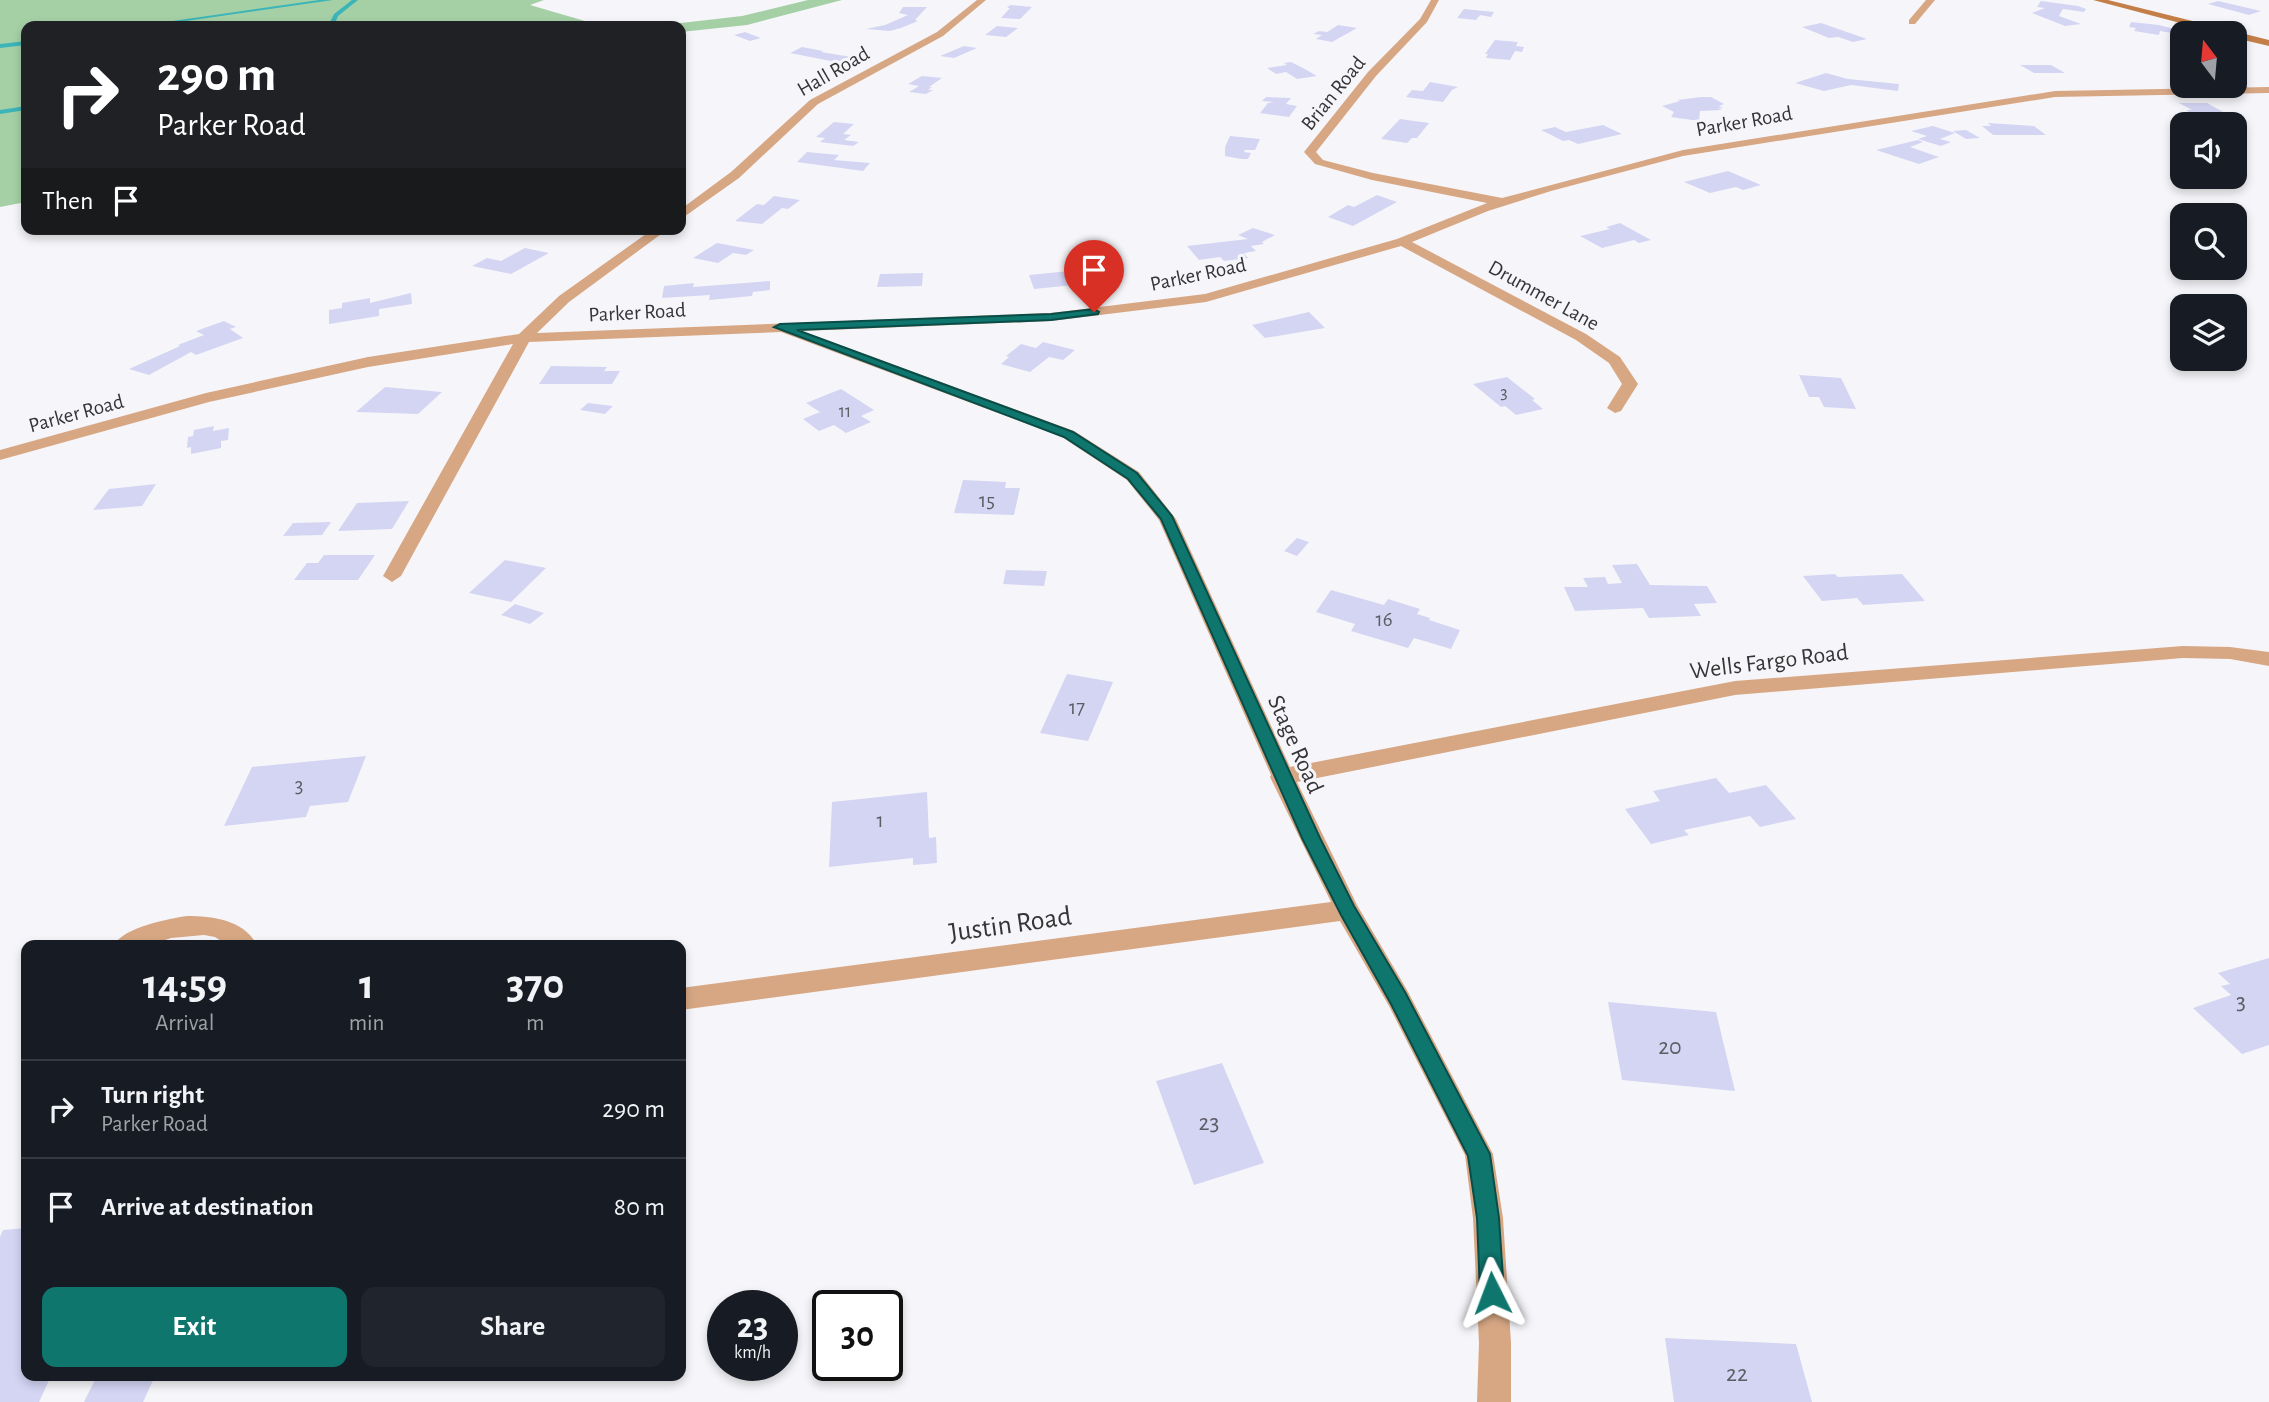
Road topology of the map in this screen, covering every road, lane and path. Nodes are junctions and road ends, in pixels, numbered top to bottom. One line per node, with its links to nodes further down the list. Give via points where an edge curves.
1 (982, 0): 11 (street, Hall Road, via 940,34 814,102 735,175)
2 (1435, 0): 10 (street, Brian Road, via 1424,20 1372,74 1310,152 1319,162 1332,166)
3 (1931, 0): 6 (street)
4 (2096, 0): 5 (main road)
5 (2180, 21)
6 (1912, 22)
7 (2247, 38): 8 (main road)
8 (2269, 43)
9 (2269, 90): 10 (street, Parker Road, via 2055,94 2009,100 1683,153)
10 (1503, 202): 13 (street, Parker Road)
11 (686, 211)
12 (654, 235): 15 (street, via 564,299)
13 (1402, 242): 14 (street, Parker Road, via 1206,298 1051,317); 16 (street, Drummer Lane, via 1581,337 1615,360 1630,384)
14 (780, 327): 15 (street, Parker Road); 20 (street, Stage Road, via 1068,434 1133,476 1167,519)
15 (524, 338): 17 (street, Parker Road, via 341,368 206,398); 18 (street)
16 (1615, 408)
17 (0, 455)
18 (392, 576)
19 (2269, 659): 20 (street, Wells Fargo Road, via 2183,652 1769,684)
20 (1282, 777): 21 (street, Stage Road)
21 (1347, 910): 24 (street, Justin Road); 25 (street, Stage Road, via 1479,1154 1488,1218)
22 (140, 940): 23 (street, via 171,928 201,926 226,930)
23 (238, 940)
24 (686, 998)
25 (1494, 1402)

